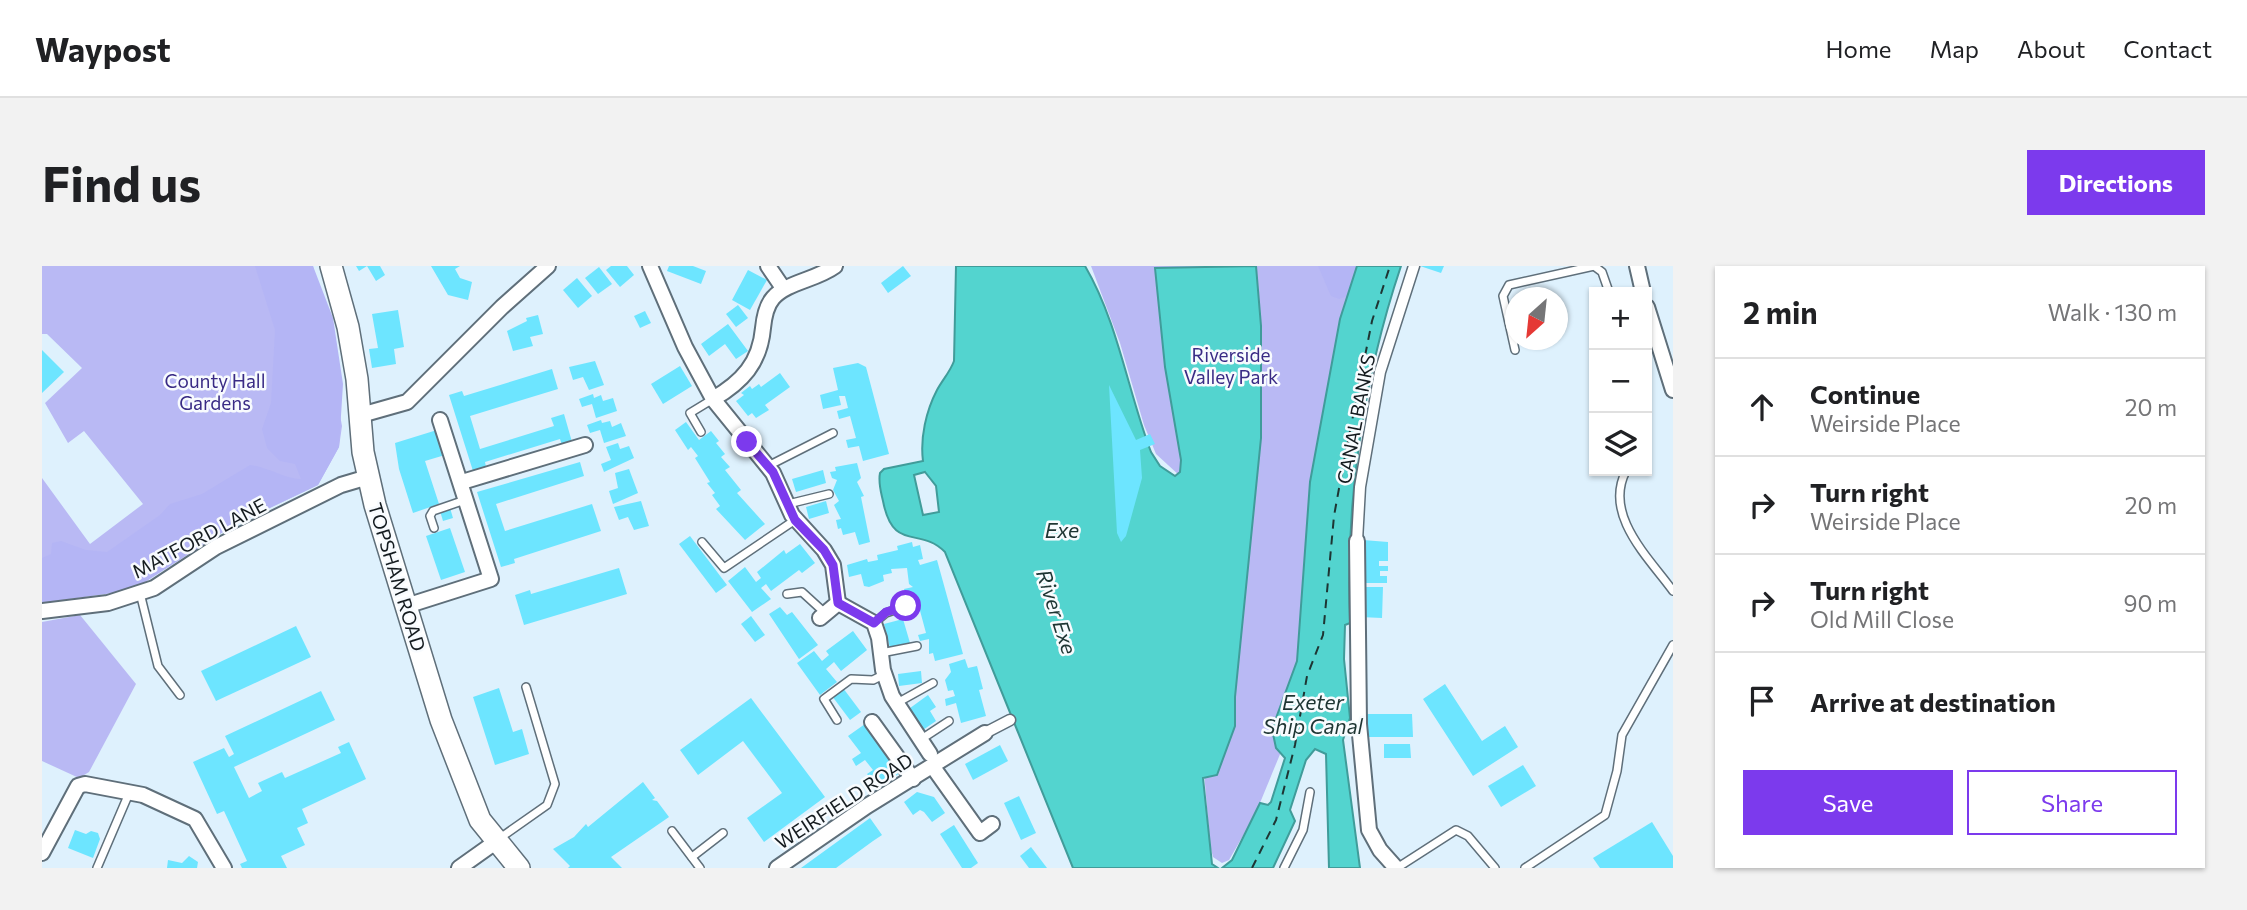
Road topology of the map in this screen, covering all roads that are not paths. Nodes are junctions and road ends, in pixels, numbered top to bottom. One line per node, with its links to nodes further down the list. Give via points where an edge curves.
1 (331, 266): 16 (main road, TOPSHAM ROAD, via 346,315)
2 (548, 266): 16 (street, via 407,402)
3 (650, 266): 15 (street)
4 (768, 266): 12 (street)
5 (835, 266): 12 (street, via 819,277)
6 (1414, 266): 30 (street, CANAL BANKS, via 1380,372 1360,487)
7 (1594, 266): 9 (lane); 10 (lane, via 1602,272)
8 (1637, 266): 11 (street)
9 (1508, 287)
10 (1607, 287)
11 (1642, 287)
12 (783, 288): 15 (street, via 771,300 755,363 742,379)
13 (1652, 323): 14 (street)
14 (1673, 390)
15 (713, 399): 18 (lane, via 690,413); 21 (street)
16 (361, 415): 23 (main road, TOPSHAM ROAD)
17 (440, 420): 24 (street)
18 (701, 432)
19 (833, 433): 21 (lane)
20 (585, 445): 24 (street)
21 (768, 466): 27 (street)
22 (1625, 476): 32 (lane, via 1620,511)
23 (369, 477): 33 (street, MATFORD LANE, via 341,485 216,547); 36 (main road, TOPSHAM ROAD)
24 (462, 482): 26 (street)
25 (829, 494): 27 (lane)
26 (466, 500): 29 (lane, via 433,511); 36 (street, via 491,579)
27 (788, 505): 28 (street)
28 (795, 520): 31 (lane, via 724,568); 35 (street, via 833,565)
29 (434, 528)
30 (1357, 541): 72 (street, via 1359,724 1369,830)
31 (702, 542)
32 (1673, 591)
33 (140, 593): 38 (street, MATFORD LANE, via 108,603); 47 (lane, via 158,666)
34 (787, 594): 39 (lane, via 802,592)
35 (838, 603): 39 (street); 40 (street)
36 (406, 606): 62 (main road, TOPSHAM ROAD, via 460,775 481,820)
37 (906, 606): 40 (lane, via 886,612)
38 (42, 611)
39 (823, 616)
40 (874, 623): 43 (street)
41 (1673, 645): 74 (lane, via 1622,735 1605,815)
42 (916, 646): 43 (lane)
43 (881, 653): 44 (street)
44 (884, 674): 48 (street); 49 (lane, via 873,680 851,679 824,699)
45 (933, 683): 48 (lane)
46 (526, 687): 62 (lane, via 555,785 547,805)
47 (180, 695)
48 (897, 703): 54 (street)
49 (837, 720)
50 (1010, 720): 53 (street, WEIRFIELD ROAD)
51 (949, 721): 54 (lane)
52 (872, 722): 56 (street)
53 (985, 733): 55 (street, WEIRFIELD ROAD)
54 (920, 740): 55 (street)
55 (931, 761): 56 (street, WEIRFIELD ROAD); 59 (street, WEIRFIELD ROAD, via 979,833)
56 (913, 779): 70 (street, WEIRFIELD ROAD)
57 (130, 791): 63 (street, via 78,786); 65 (lane); 66 (street, via 195,819)
58 (1310, 792): 71 (lane, via 1303,830)
59 (992, 824)
60 (672, 831): 64 (lane)
61 (723, 833): 64 (lane)
62 (497, 841): 67 (street); 68 (main road, TOPSHAM ROAD)
63 (42, 853)
64 (692, 857): 69 (lane)
65 (97, 868)
66 (224, 868)
67 (459, 868)
68 (519, 868)
69 (700, 868)
70 (777, 868)
71 (1284, 868)
72 (1396, 868): 73 (lane, via 1456,830 1468,836)
73 (1495, 868)
74 (1525, 868)

